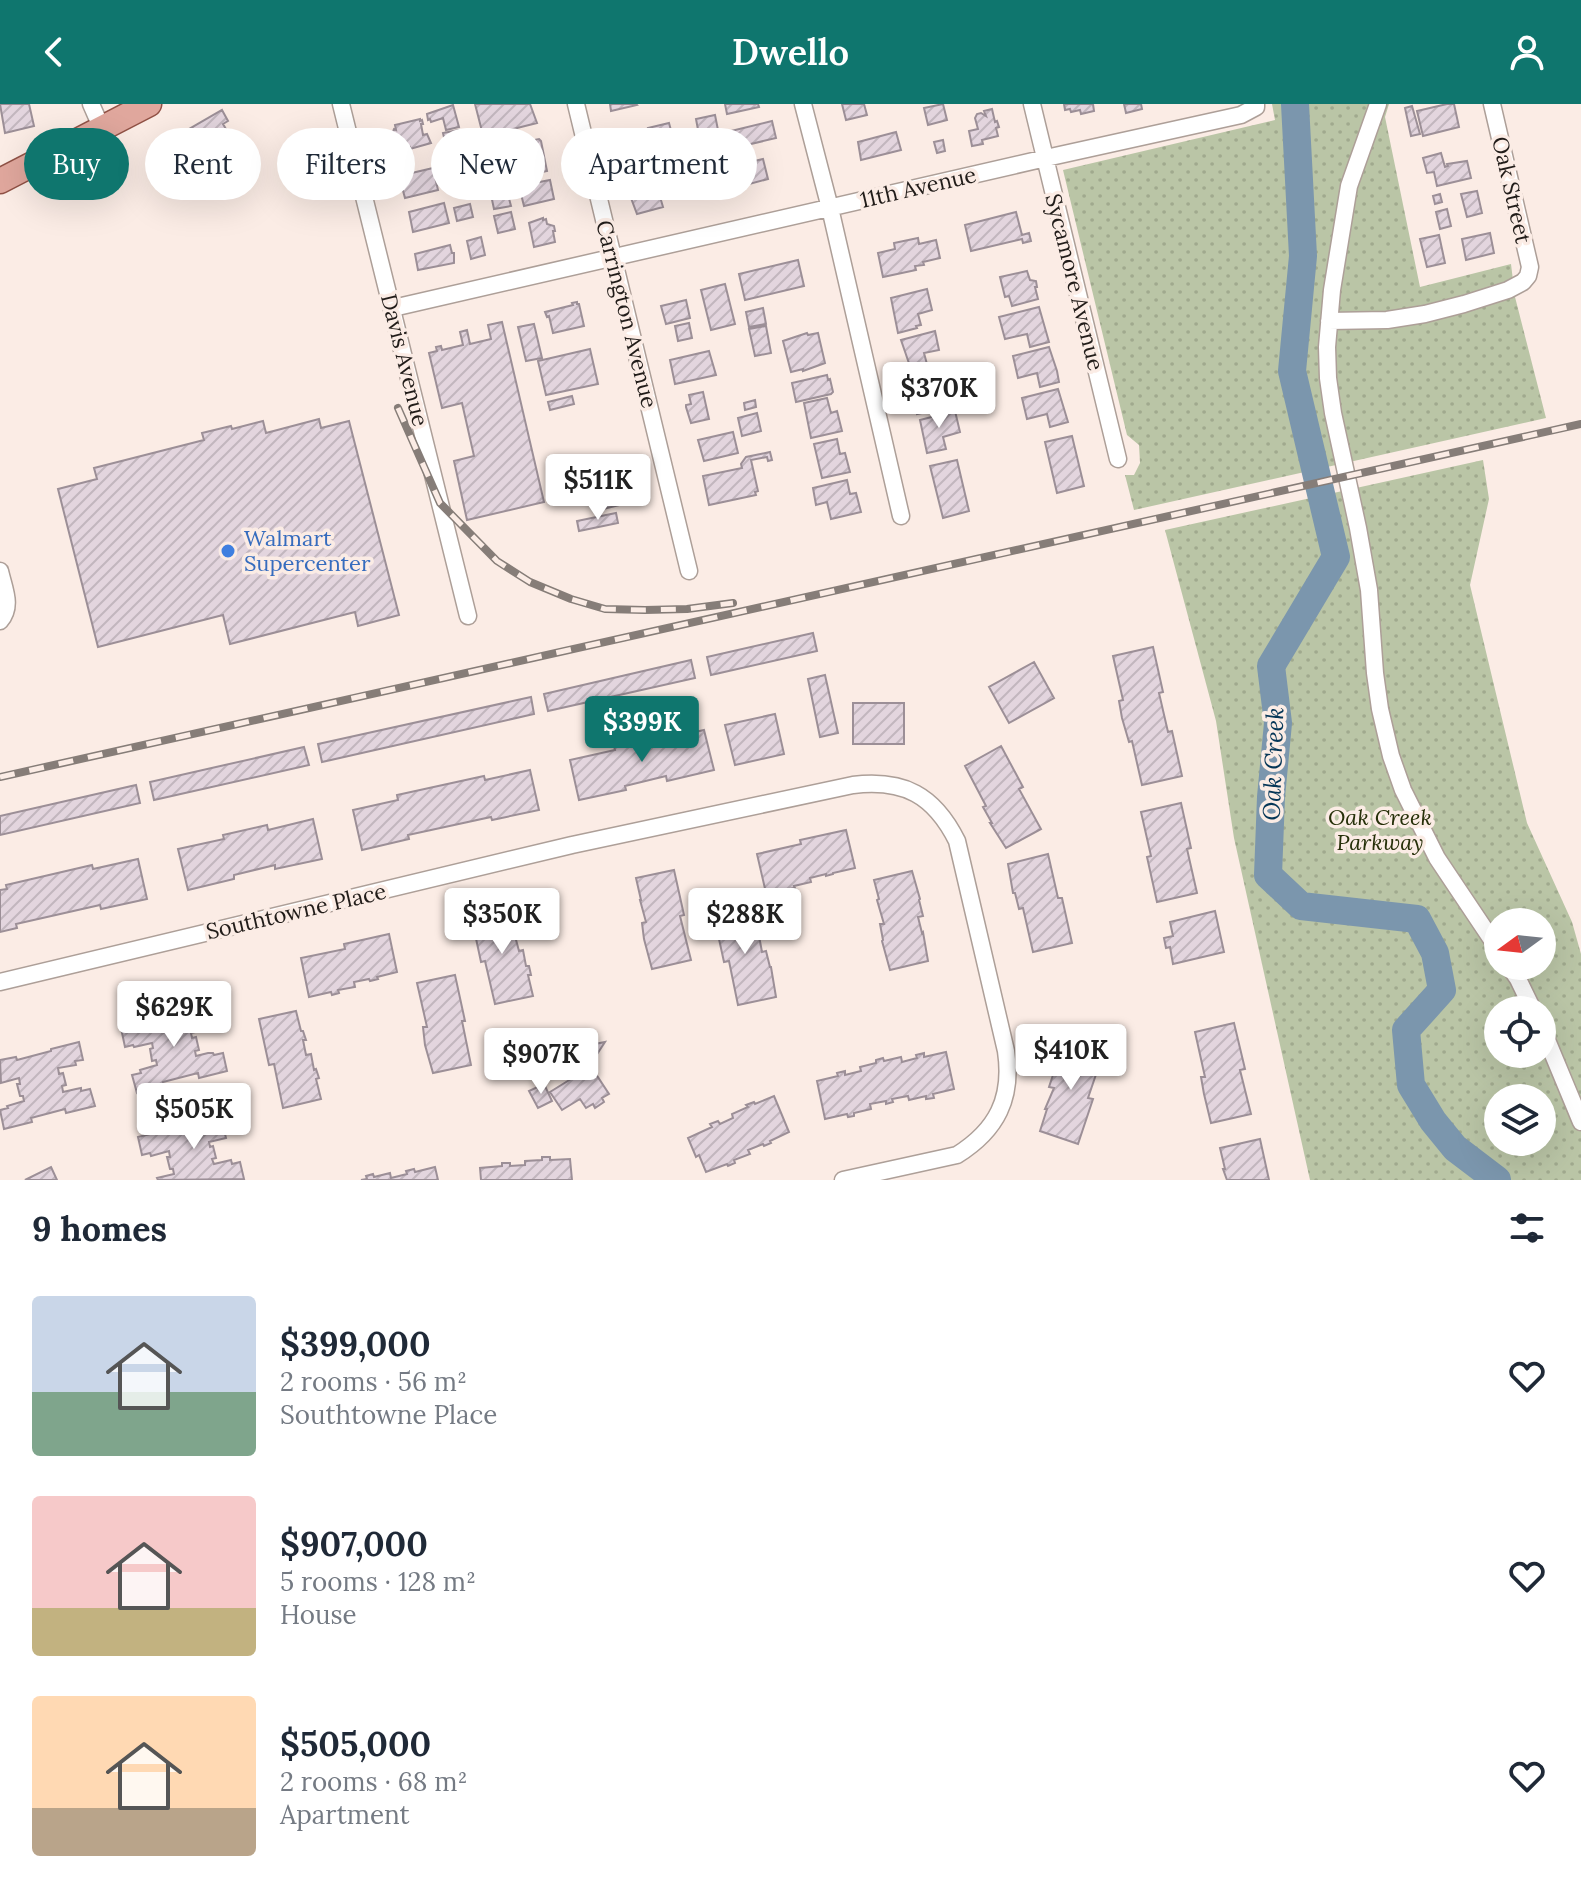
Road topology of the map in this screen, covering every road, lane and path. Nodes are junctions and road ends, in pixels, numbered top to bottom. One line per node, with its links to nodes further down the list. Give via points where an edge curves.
1 (91, 104): 10 (street)
2 (149, 104): 11 (main road)
3 (341, 104): 17 (street, Davis Avenue)
4 (576, 104): 16 (street, Carrington Avenue)
5 (803, 104): 15 (street)
6 (1032, 104): 12 (street, Sycamore Avenue)
7 (1378, 104): 18 (street, via 1349,186)
8 (1492, 104): 18 (street, Oak Street, via 1528,276 1508,290 1425,314)
9 (1256, 106): 12 (street, 11th Avenue, via 1241,115)
10 (102, 128)
11 (104, 128)
12 (1046, 158): 15 (street, 11th Avenue); 19 (street, Sycamore Avenue)
13 (24, 169): 14 (main road)
14 (0, 181)
15 (830, 208): 16 (street, 11th Avenue); 20 (street)
16 (613, 258): 17 (street, 11th Avenue); 22 (street, Carrington Avenue)
17 (393, 308): 23 (street, Davis Avenue)
18 (1329, 321): 25 (street, via 1328,378 1369,590 1375,673 1391,756 1437,858)
19 (1118, 459)
20 (901, 516)
21 (0, 571): 24 (street, via 8,603)
22 (689, 571)
23 (468, 616)
24 (2, 618)
25 (1484, 928)
26 (0, 982): 29 (street, Southtowne Place, via 560,847 853,785 900,786 933,805 957,841 1006,1051 1007,1093 989,1128 957,1155)
27 (1556, 1059): 28 (street)
28 (1581, 1122)
29 (843, 1180)

